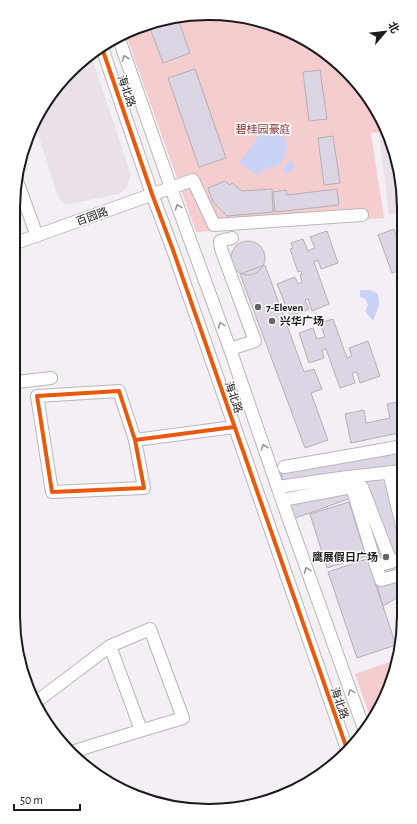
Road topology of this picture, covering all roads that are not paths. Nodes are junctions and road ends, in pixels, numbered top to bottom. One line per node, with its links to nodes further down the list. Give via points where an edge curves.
1 (120, 42): 3 (street, 海北路, one-way to 1)
2 (103, 52): 5 (street, 海北路)
3 (171, 188): 5 (street, 百园路); 6 (street, 百园路, via 193,180 214,226); 10 (street, 海北路, one-way to 3)
4 (21, 191): 7 (street)
5 (152, 194): 7 (street, 百园路); 13 (street, 海北路)
6 (362, 215)
7 (37, 236): 9 (street, 百园路)
8 (232, 238): 10 (street, via 220,241 221,249 255,341)
9 (20, 242)
10 (230, 349): 18 (street, 海北路, one-way to 10)
11 (51, 378): 12 (street)
12 (20, 382)
13 (234, 427): 14 (street); 33 (street, 海北路)
14 (135, 440): 14 (street, via 119,391 37,396 52,492 144,488)
15 (397, 447): 17 (street)
16 (306, 455): 17 (street)
17 (284, 467): 18 (street)
18 (272, 470): 21 (street, 海北路)
19 (397, 471): 20 (street)
20 (389, 472): 21 (street); 24 (street)
21 (278, 487): 23 (street, 海北路)
22 (352, 488): 23 (street); 26 (street, via 362,487); 27 (street)
23 (282, 500): 31 (street, 海北路, one-way to 23)
24 (397, 505)
25 (397, 560): 26 (street)
26 (391, 562): 27 (street)
27 (376, 566): 28 (street, via 381,580)
28 (396, 576)
29 (110, 646): 30 (street); 32 (street); 32 (street, via 150,629 183,718)
30 (39, 700)
31 (362, 724)
32 (141, 730): 34 (street)
33 (346, 745)
34 (77, 751)

